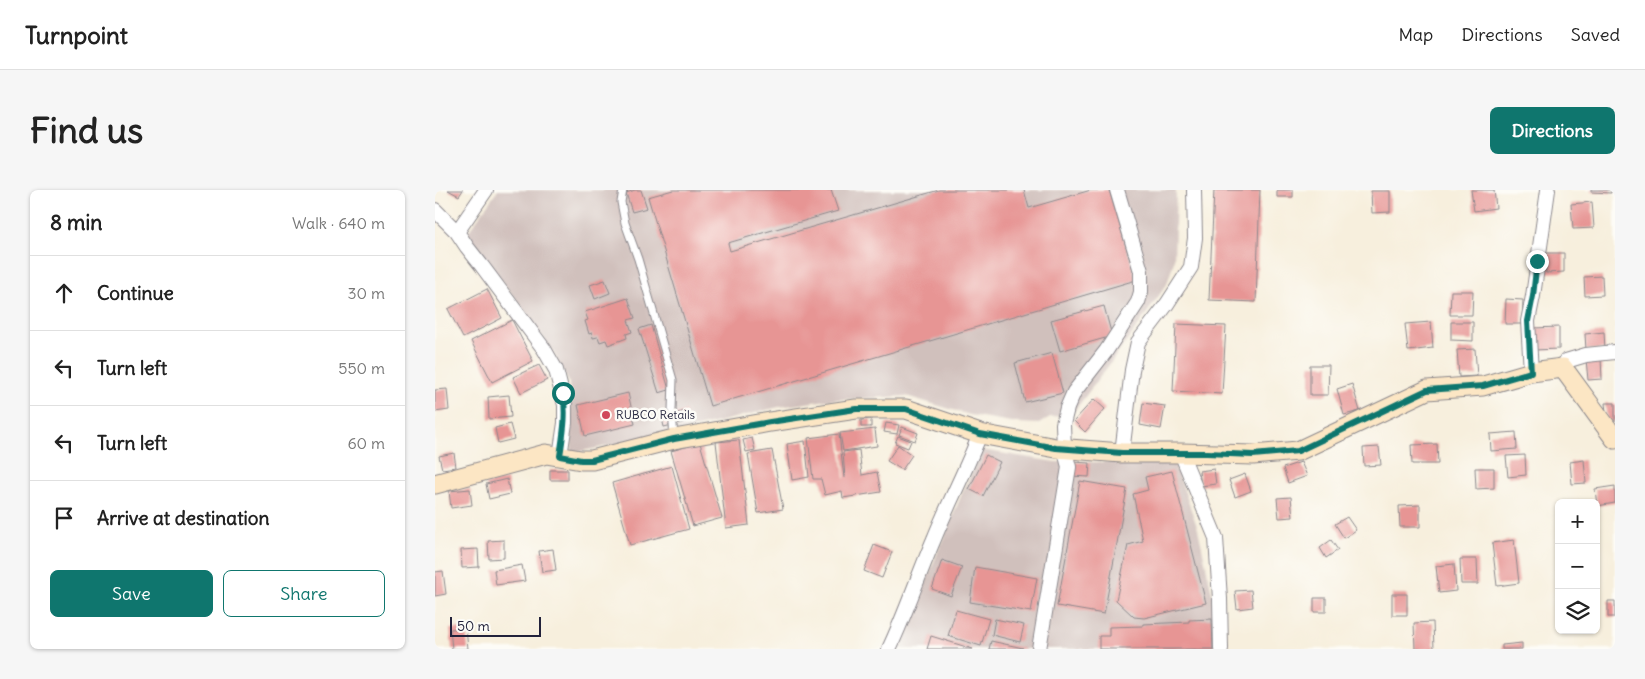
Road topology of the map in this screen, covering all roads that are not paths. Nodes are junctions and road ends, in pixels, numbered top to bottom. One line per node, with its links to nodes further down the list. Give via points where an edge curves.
1 (486, 190): 7 (street)
2 (623, 190): 12 (lane, via 621,202 625,223 673,380)
3 (1117, 190): 14 (street, via 1141,271 1141,292 1138,302 1106,351 1074,392 1063,424)
4 (1194, 190): 16 (street, via 1195,238 1191,267 1138,342)
5 (1548, 190): 10 (street, via 1528,321)
6 (435, 210): 7 (street)
7 (457, 232): 17 (street, via 556,370 565,405)
8 (1615, 352): 9 (street, via 1566,361)
9 (1563, 368): 10 (main road); 13 (main road)
10 (1531, 372): 15 (main road, via 1483,386 1427,390 1298,451 1253,455)
11 (980, 434): 12 (main road, via 906,409 856,409); 14 (main road); 19 (street)
12 (674, 439): 17 (main road, via 592,460)
13 (1615, 439)
14 (1063, 448): 16 (main road); 20 (street, via 1069,467)
15 (1181, 452): 16 (main road); 21 (street, via 1217,538)
16 (1122, 453)
17 (560, 456): 18 (main road, via 546,454)
18 (435, 484)
19 (889, 649)
20 (1039, 649)
21 (1221, 649)

